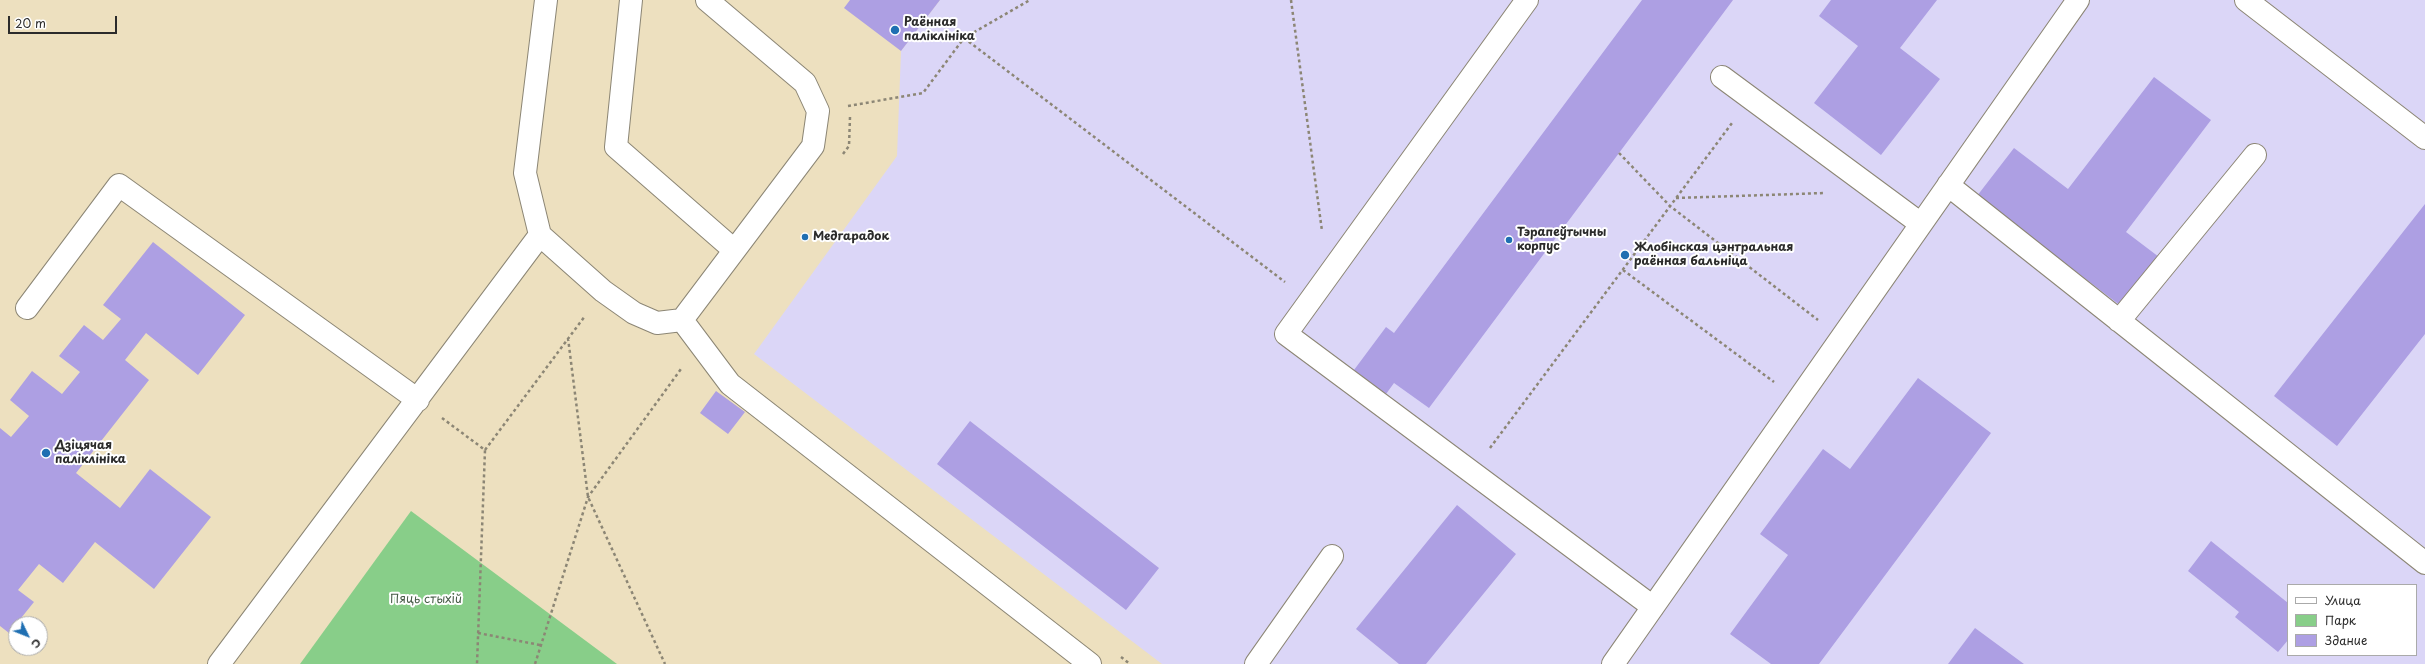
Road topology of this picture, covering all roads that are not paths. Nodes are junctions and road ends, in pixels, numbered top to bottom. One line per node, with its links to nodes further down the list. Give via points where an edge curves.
1 (546, 0): 12 (lane, via 525,173)
2 (631, 0): 13 (lane, via 616,147)
3 (1527, 0): 20 (lane, via 1286,334)
4 (2078, 0): 10 (lane)
5 (2246, 0): 8 (lane)
6 (713, 2): 13 (lane, via 805,84 818,111 813,146)
7 (1722, 77): 11 (lane)
8 (2425, 138)
9 (2255, 155): 16 (lane)
10 (1948, 185): 11 (lane); 16 (lane)
11 (1921, 224): 20 (lane)
12 (540, 236): 15 (lane, via 603,291 634,313 658,323); 17 (lane)
13 (734, 250): 15 (lane)
14 (27, 308): 17 (lane, via 119,185)
15 (682, 320): 22 (lane, via 730,384)
16 (2119, 321): 19 (lane)
17 (418, 400): 21 (lane)
18 (1332, 556): 23 (lane)
19 (2425, 563)
20 (1653, 607): 24 (lane)
21 (219, 664)
22 (1090, 664)
23 (1256, 664)
24 (1613, 664)

